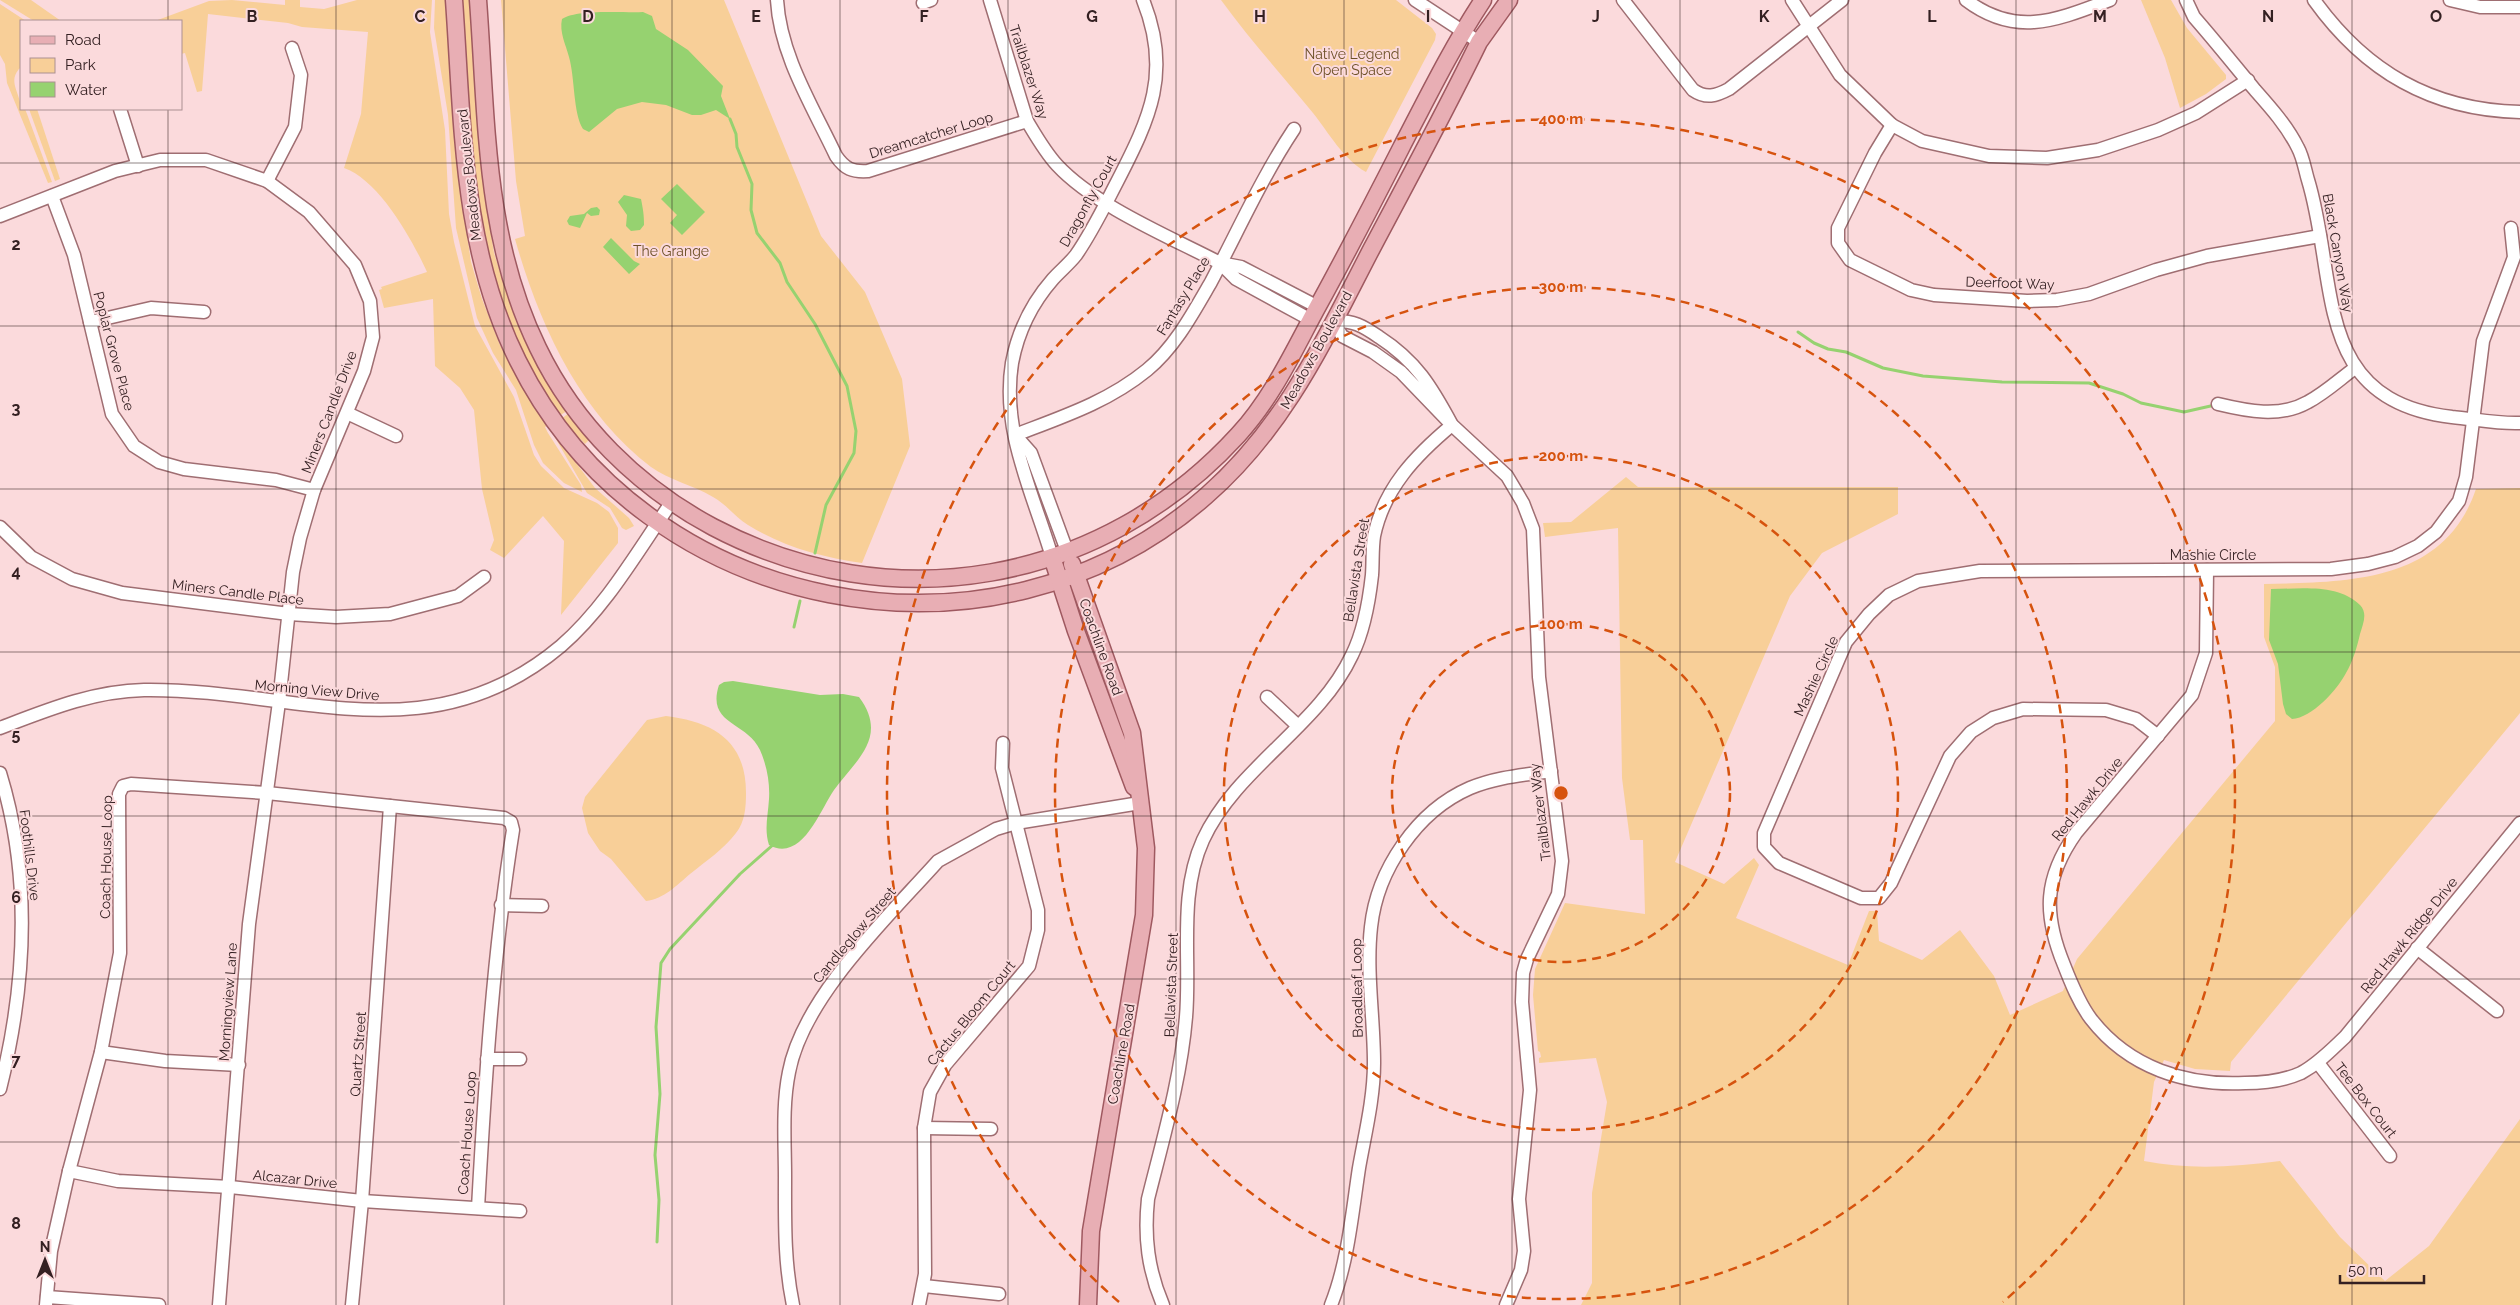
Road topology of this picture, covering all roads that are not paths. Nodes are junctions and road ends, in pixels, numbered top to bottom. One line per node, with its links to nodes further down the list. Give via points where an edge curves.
1 (454, 0): 51 (main road, Meadows Boulevard, via 470,211 477,249 500,323 527,379 556,423 608,483)
2 (478, 0): 50 (main road, Meadows Boulevard, via 494,208 503,251 523,314 548,367 588,426 625,466)
3 (778, 0): 25 (street, Dreamcatcher Loop, via 781,29 792,61 836,156 847,169 868,171)
4 (990, 0): 25 (street, Trailblazer Way)
5 (1143, 0): 31 (street, Dragonfly Court, via 1156,45 1153,98 1143,132)
6 (1415, 0): 19 (street)
7 (1483, 0): 19 (main road, Meadows Boulevard)
8 (1509, 0): 20 (main road, Meadows Boulevard)
9 (1623, 0): 18 (street, via 1694,90 1702,95 1710,96 1729,89)
10 (1792, 0): 18 (street)
11 (1842, 0): 18 (street)
12 (1966, 0): 13 (street, via 1980,11 2010,22 2033,24 2059,19)
13 (2110, 0)
14 (2186, 0): 22 (street, Black Canyon Way, via 2194,17)
15 (2314, 0): 24 (street, via 2349,43 2384,72 2405,84 2451,102 2501,112)
16 (2450, 0): 17 (street, via 2480,7)
17 (2520, 7)
18 (1810, 26): 26 (street, via 1840,75)
19 (1462, 32): 20 (street); 33 (main road, Meadows Boulevard)
20 (1479, 42): 39 (main road, Meadows Boulevard)
21 (292, 48): 29 (street, via 301,75 295,127)
22 (2248, 80): 26 (street, via 2196,113 2158,130 2098,150 2047,158 1989,156 1922,141); 35 (street, Black Canyon Way, via 2299,148)
23 (120, 110): 28 (street)
24 (2520, 112)
25 (1027, 121): 31 (street, Trailblazer Way, via 1056,164 1085,190)
26 (1892, 125): 35 (street, Deerfoot Way, via 1874,153 1838,228 1838,243 1850,260 1910,290 2027,301 2057,300 2089,294 2207,256)
27 (1294, 128): 36 (street, Fantasy Place, via 1276,155)
28 (138, 166): 29 (street, Miners Candle Drive, via 160,160 206,160); 30 (street, Miners Candle Drive, via 115,171)
29 (267, 181): 43 (street, Miners Candle Drive, via 309,212 354,264 370,301 372,337 364,371)
30 (52, 196): 32 (street, Miners Candle Drive); 40 (street, Poplar Grove Place, via 74,255)
31 (1106, 203): 36 (street, Trailblazer Way); 47 (street, Dragonfly Court, via 1086,242 1042,291 1022,326 1010,382)
32 (0, 216)
33 (1366, 217): 38 (main road, Meadows Boulevard); 39 (main road, via 1362,238 1327,307)
34 (2511, 228): 44 (street, Mashie Circle, via 2514,257 2483,341)
35 (2320, 236): 41 (street, Black Canyon Way, via 2334,317 2343,346)
36 (1220, 263): 38 (street, Trailblazer Way, via 1241,267); 47 (street, Fantasy Place, via 1178,336 1148,369 1102,401)
37 (204, 312): 40 (street, via 151,308)
38 (1314, 314): 53 (main road, Meadows Boulevard, via 1283,373 1258,411 1201,472 1127,525)
39 (1333, 321): 46 (street, Trailblazer Way, via 1342,336 1401,372); 55 (main road, Meadows Boulevard, via 1290,401 1231,473 1158,533 1110,560)
40 (90, 322): 49 (street, Poplar Grove Place, via 112,414 134,446 159,462 184,469 276,480)
41 (2355, 368): 42 (street, via 2308,402 2294,408 2253,412); 44 (street, Black Canyon Way, via 2398,404 2425,414)
42 (2218, 404)
43 (347, 413): 48 (street); 49 (street, Miners Candle Drive)
44 (2472, 419): 45 (street, Black Canyon Way); 54 (street, Mashie Circle, via 2466,477 2459,501 2436,532 2418,546 2395,557 2331,569)
45 (2520, 423)
46 (1452, 424): 61 (street, Bellavista Street, via 1420,452 1386,501 1374,536 1368,605 1355,647 1339,678); 65 (street, Trailblazer Way, via 1508,476 1533,529 1537,650)
47 (1015, 435): 53 (street, via 1031,453)
48 (396, 436)
49 (314, 490): 58 (street, Miners Candle Drive, via 300,538)
50 (671, 503): 51 (street, Morning View Drive); 53 (main road, Meadows Boulevard, via 765,552 849,575 909,580 968,577 1021,567)
51 (657, 522): 57 (main road, Meadows Boulevard, via 708,552 756,574 845,598 947,604 997,597); 60 (street, Morning View Drive, via 580,628 545,659 505,682 456,701 406,710 357,710)
52 (0, 527): 58 (street, Miners Candle Place, via 31,557 72,579 122,593)
53 (1060, 554): 55 (main road, Coachline Road); 57 (main road, Coachline Road)
54 (2206, 570): 63 (street, Red Hawk Drive, via 2207,640 2203,666 2192,695); 63 (street, Mashie Circle, via 1980,571 1918,580 1889,595 1846,642 1764,833 1764,847 1779,863 1861,898 1879,898 1891,883 1950,756 1971,732 1993,718 2023,709 2106,710 2136,719)
55 (1076, 574): 57 (main road, Meadows Boulevard); 68 (main road, Coachline Road, via 1132,733)
56 (484, 577): 58 (street, Miners Candle Place, via 458,596 390,614 336,617)
57 (1060, 580): 68 (main road, Coachline Road)
58 (289, 614): 60 (street, Miners Candle Drive)
59 (1267, 696): 61 (street)
60 (279, 702): 62 (street, Morning View Drive, via 184,692 123,692 79,699); 67 (street, Morningview Lane)
61 (1298, 726): 100 (street, Bellavista Street, via 1225,802 1214,818 1194,865 1189,887 1184,1042 1146,1221 1148,1261)
62 (0, 728)
63 (2158, 736): 80 (street, Red Hawk Drive, via 2076,833 2062,852 2055,870 2050,886 2052,934 2072,986 2090,1018 2119,1047 2154,1069 2174,1076 2210,1084 2266,1083 2301,1072)
64 (1004, 743): 70 (street, Cactus Bloom Court, via 1002,768)
65 (1551, 771): 101 (street, Broadleaf Loop, via 1488,781 1446,802 1415,831 1386,871 1371,928 1373,1084 1345,1256); 102 (street, Trailblazer Way, via 1562,870 1558,894 1523,973 1522,1002 1530,1090 1519,1200 1524,1252 1521,1270)
66 (0, 773): 77 (street, Foothills Drive, via 16,842 22,907 21,970)
67 (267, 793): 69 (street, Coach House Loop); 76 (street, Coach House Loop, via 123,786 119,794 120,953); 81 (street, Morningview Lane, via 249,924)
68 (1140, 803): 70 (street, Candleglow Street); 99 (main road, Coachline Road, via 1147,871 1144,915 1091,1231)
69 (390, 806): 72 (street, Coach House Loop, via 504,818 511,822 514,830); 88 (street, Quartz Street)
70 (1016, 823): 83 (street, Cactus Bloom Court, via 1038,910 1038,930 1029,966 945,1065 930,1092); 97 (street, Candleglow Street, via 996,829 938,861 826,989 799,1038 789,1071 785,1103 785,1260)
71 (2520, 823): 74 (street, Red Hawk Ridge Drive)
72 (502, 905): 73 (street); 78 (street, Coach House Loop)
73 (542, 906)
74 (2417, 948): 75 (street); 80 (street, Red Hawk Ridge Drive, via 2345,1037)
75 (2498, 1011)
76 (101, 1052): 81 (street, via 165,1061); 86 (street, Coach House Loop)
77 (4, 1056): 82 (street, Foothills Drive)
78 (487, 1059): 79 (street, Coach House Loop); 89 (street, Coach House Loop)
79 (520, 1059)
80 (2318, 1062): 85 (street, Tee Box Court)
81 (239, 1065): 87 (street, Morningview Lane)
82 (0, 1089)
83 (924, 1128): 84 (street); 91 (street, Cactus Bloom Court)
84 (991, 1129)
85 (2390, 1156)
86 (69, 1171): 87 (street, Alcazar Drive, via 118,1182); 93 (street, Coach House Loop, via 51,1252)
87 (230, 1187): 88 (street, Alcazar Drive); 95 (street, Morningview Lane)
88 (362, 1201): 89 (street, Alcazar Drive); 96 (street, Quartz Street)
89 (478, 1208): 90 (street, Alcazar Drive)
90 (520, 1211)
91 (924, 1286): 92 (street); 98 (street, Cactus Bloom Court)
92 (999, 1294)
93 (46, 1301): 94 (street)
94 (159, 1305)
95 (219, 1305)
96 (352, 1305)
97 (793, 1305)
98 (919, 1305)
99 (1088, 1305)
100 (1163, 1305)
101 (1331, 1305)
102 (1506, 1305)

